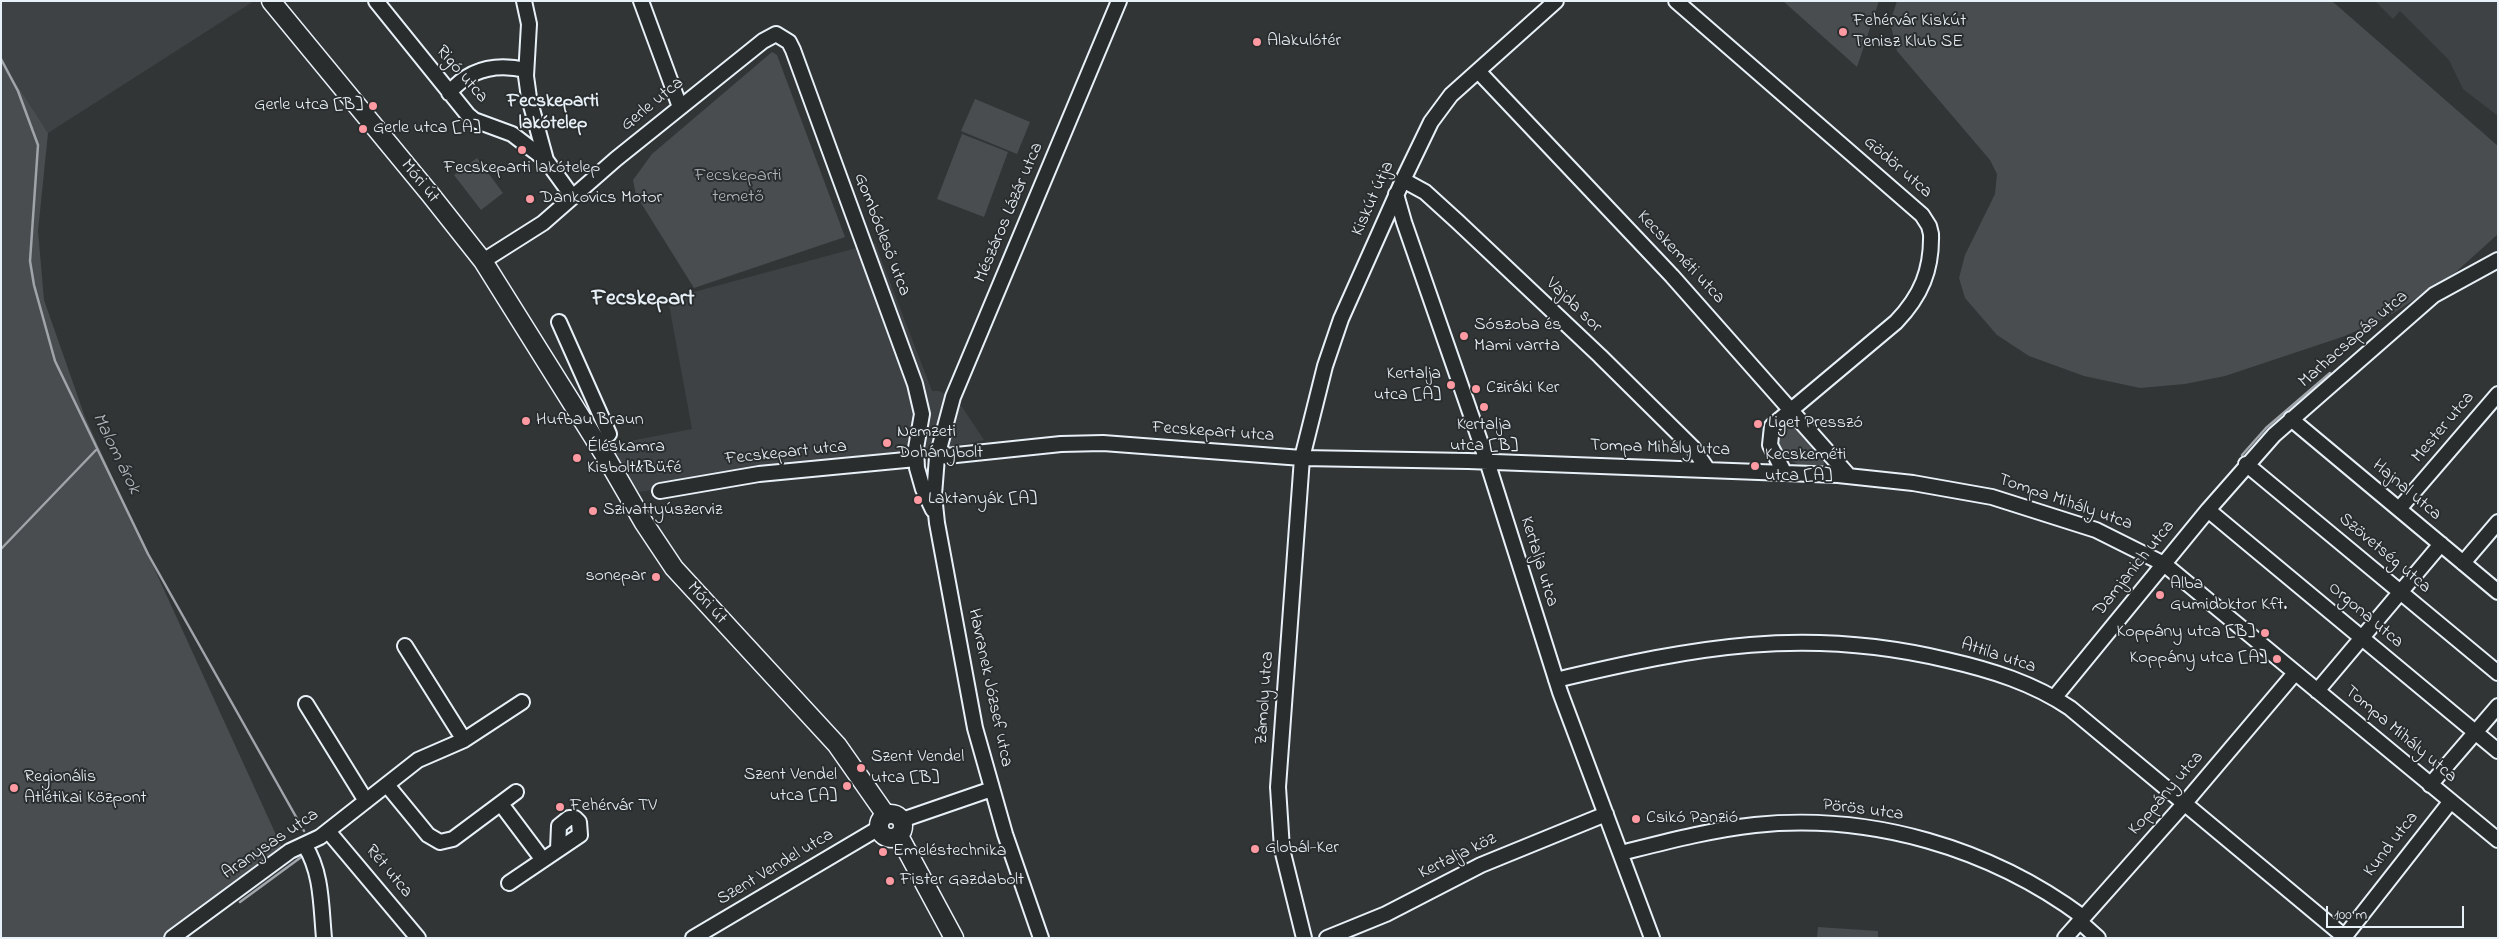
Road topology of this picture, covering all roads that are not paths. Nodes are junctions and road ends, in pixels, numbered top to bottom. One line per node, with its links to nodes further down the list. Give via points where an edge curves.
1 (271, 1): 17 (main road, Móri út)
2 (376, 1): 11 (street, Rigó utca)
3 (524, 1): 9 (street, via 529,34)
4 (641, 1): 12 (street)
5 (1119, 1): 27 (street, Mészáros Lázár utca, via 953,397)
6 (1556, 1): 10 (street, Kiskút útja)
7 (1676, 1): 23 (street, Gödör utca, via 1922,215 1930,226 1932,244 1924,283 1910,307)
8 (776, 34): 12 (street, Gerle utca); 26 (street, Gombócleső utca, via 793,50 902,344 920,400)
9 (526, 70): 11 (street, via 489,68 464,77); 13 (street, via 530,106)
10 (1478, 70): 14 (street, Kiskút útja, via 1436,114); 23 (street, Kecskeméti utca, via 1672,276)
11 (448, 93): 13 (street, Rigó utca, via 474,120 512,134)
12 (680, 107): 16 (street, Gerle utca)
13 (546, 160): 16 (street, Rigó utca)
14 (1402, 180): 15 (street, Kiskút útja); 33 (street, Vajda sor, via 1425,192 1536,296 1693,448)
15 (1396, 194): 28 (street, Kiskút útja, via 1330,349); 29 (street, Kertalja utca)
16 (572, 196): 17 (street, Gerle utca, via 543,223)
17 (482, 261): 21 (main road, Móri út)
18 (2496, 263): 24 (street, Marhacsapás utca, via 2434,295)
19 (559, 322): 20 (street)
20 (574, 359): 21 (street); 25 (street)
21 (551, 374): 68 (main road, Móri út, via 674,568 836,745)
22 (2498, 394): 38 (street, Mester utca)
23 (1791, 410): 34 (street, Gödör utca, via 1772,426 1769,438 1772,453); 35 (street, Kecskeméti utca)
24 (2291, 419): 32 (street, Marhacsapás utca); 38 (street, Hajnal utca)
25 (608, 434)
26 (918, 438): 27 (street); 31 (street, Gombócleső utca)
27 (940, 440): 30 (street, Havranek József utca)
28 (1302, 458): 29 (street, Fecskepart utca); 30 (street, Fecskepart utca, via 1084,443); 84 (street, Zámoly utca, via 1278,805 1282,849)
29 (1487, 461): 33 (street, Tompa Mihály utca); 50 (street, Kertalja utca)
30 (936, 463): 31 (street, Fecskepart utca); 39 (street, Havranek József utca)
31 (917, 464): 36 (street, Fecskepart utca, via 759,474); 39 (street, via 923,489)
32 (2246, 464): 37 (street, Damjanich utca); 44 (street, Szövetség utca)
33 (1708, 470): 34 (street, Tompa Mihály utca)
34 (1784, 472): 35 (street, Tompa Mihály utca)
35 (1849, 476): 43 (street, Tompa Mihály utca, via 1942,487 2029,507 2096,530)
36 (660, 491)
37 (2208, 510): 43 (street, Damjanich utca); 46 (street, Orgona utca)
38 (2399, 510): 41 (street, Hajnal utca)
39 (936, 515): 61 (street, Havranek József utca, via 975,728)
40 (2498, 522): 42 (street)
41 (2441, 544): 42 (street, Hajnal utca); 44 (street)
42 (2463, 563): 45 (street, Hajnal utca)
43 (2164, 564): 48 (street, Tompa Mihály utca); 52 (street, Damjanich utca)
44 (2400, 592): 46 (street); 49 (street, Szövetség utca)
45 (2498, 592)
46 (2362, 638): 51 (street); 56 (street, Orgona utca)
47 (405, 646): 57 (street)
48 (2296, 673): 51 (street, Tompa Mihály utca); 66 (street, Koppány utca)
49 (2498, 673)
50 (1556, 680): 52 (street, Attila utca, via 1701,649 1761,643 1825,642 1908,651 1957,662 2019,681); 67 (street, Kertalja utca)
51 (2317, 691): 60 (street, Tompa Mihály utca)
52 (2054, 698): 66 (street, Attila utca)
53 (522, 702): 57 (street, Aranysas utca)
54 (306, 704): 63 (street)
55 (2498, 706): 56 (street)
56 (2475, 732): 58 (street, Orgona utca); 60 (street)
57 (464, 740): 59 (street, Aranysas utca, via 418,760)
58 (2498, 750)
59 (387, 785): 63 (street, Aranysas utca); 65 (street, via 428,835 440,842 453,839)
60 (2430, 785): 64 (street, Tompa Mihály utca)
61 (992, 789): 68 (street, Szent Vendel utca); 83 (street, Havranek József utca)
62 (516, 792): 65 (street)
63 (366, 801): 69 (street, Aranysas utca)
64 (2451, 801): 70 (street, Tompa Mihály utca); 78 (street, Kund utca)
65 (500, 804): 74 (street)
66 (2184, 804): 76 (street, Koppány utca); 78 (street, Attila utca)
67 (1606, 814): 73 (street, Kertalja utca); 85 (street, Kertalja köz, via 1481,865 1386,914)
68 (891, 825): 81 (street, Szent Vendel utca); 82 (main road, Móri út)
69 (328, 831): 71 (street, Aranysas utca); 80 (street, Rét utca)
70 (2498, 840)
71 (304, 846): 77 (street, Aranysas utca, via 290,851); 79 (street, via 317,875)
72 (558, 849): 74 (street)
73 (1621, 853): 76 (street, Pörös utca, via 1755,825 1816,824 1866,828 1919,838 1986,861 2053,894); 86 (street, Kertalja utca)
74 (543, 860): 75 (street)
75 (510, 883)
76 (2081, 919): 87 (street, Koppány utca); 88 (street, Pörös utca)
77 (172, 937)
78 (2346, 937)
79 (324, 938)
80 (418, 938)
81 (693, 938)
82 (954, 938)
83 (1041, 938)
84 (1304, 938)
85 (1327, 938)
86 (1652, 938)
87 (2065, 938)
88 (2098, 938)

